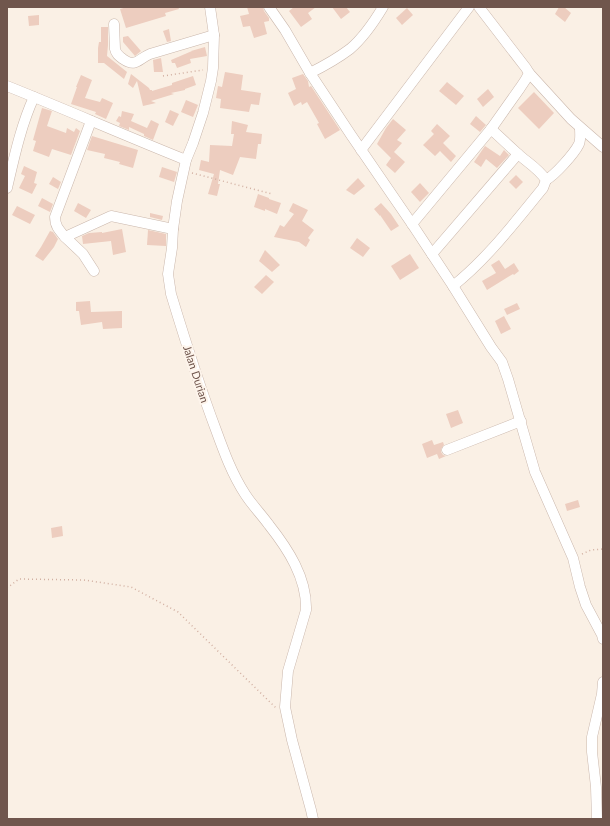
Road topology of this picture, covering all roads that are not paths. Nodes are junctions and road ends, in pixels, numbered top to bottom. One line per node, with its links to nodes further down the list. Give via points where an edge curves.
1 (210, 7): 7 (street, Jalan Durian)
2 (383, 7): 8 (street, via 351,47)
3 (469, 7): 16 (street)
4 (479, 7): 9 (street)
5 (274, 9): 8 (street)
6 (114, 24): 7 (street, via 116,53 130,63 150,54)
7 (214, 35): 18 (street, Jalan Durian, via 211,82)
8 (310, 73): 16 (street)
9 (529, 73): 13 (street); 14 (street)
10 (7, 86): 11 (street)
11 (34, 97): 12 (street); 20 (street)
12 (91, 121): 18 (street); 23 (street, via 55,217 55,223)
13 (491, 128): 17 (street); 21 (street)
14 (580, 128): 15 (street); 19 (street, via 579,143)
15 (603, 146)
16 (361, 150): 21 (street)
17 (518, 154): 19 (street); 24 (street)
18 (186, 160): 22 (street, Jalan Durian)
19 (546, 180): 26 (street, via 543,188 492,249)
20 (7, 188)
21 (412, 224): 24 (street)
22 (173, 229): 23 (street, via 111,216); 31 (street, Jalan Durian, via 168,274 171,294 207,408 231,471 254,507 277,535 303,585 306,610 288,671 285,707)
23 (65, 237): 25 (street, via 83,254)
24 (432, 254): 26 (street)
25 (94, 272)
26 (453, 286): 27 (street, via 502,362)
27 (521, 421): 28 (street); 29 (street, via 535,472 573,558 586,605)
28 (447, 450)
29 (603, 639)
30 (603, 682): 32 (street, via 592,737)
31 (313, 819)
32 (597, 819)

